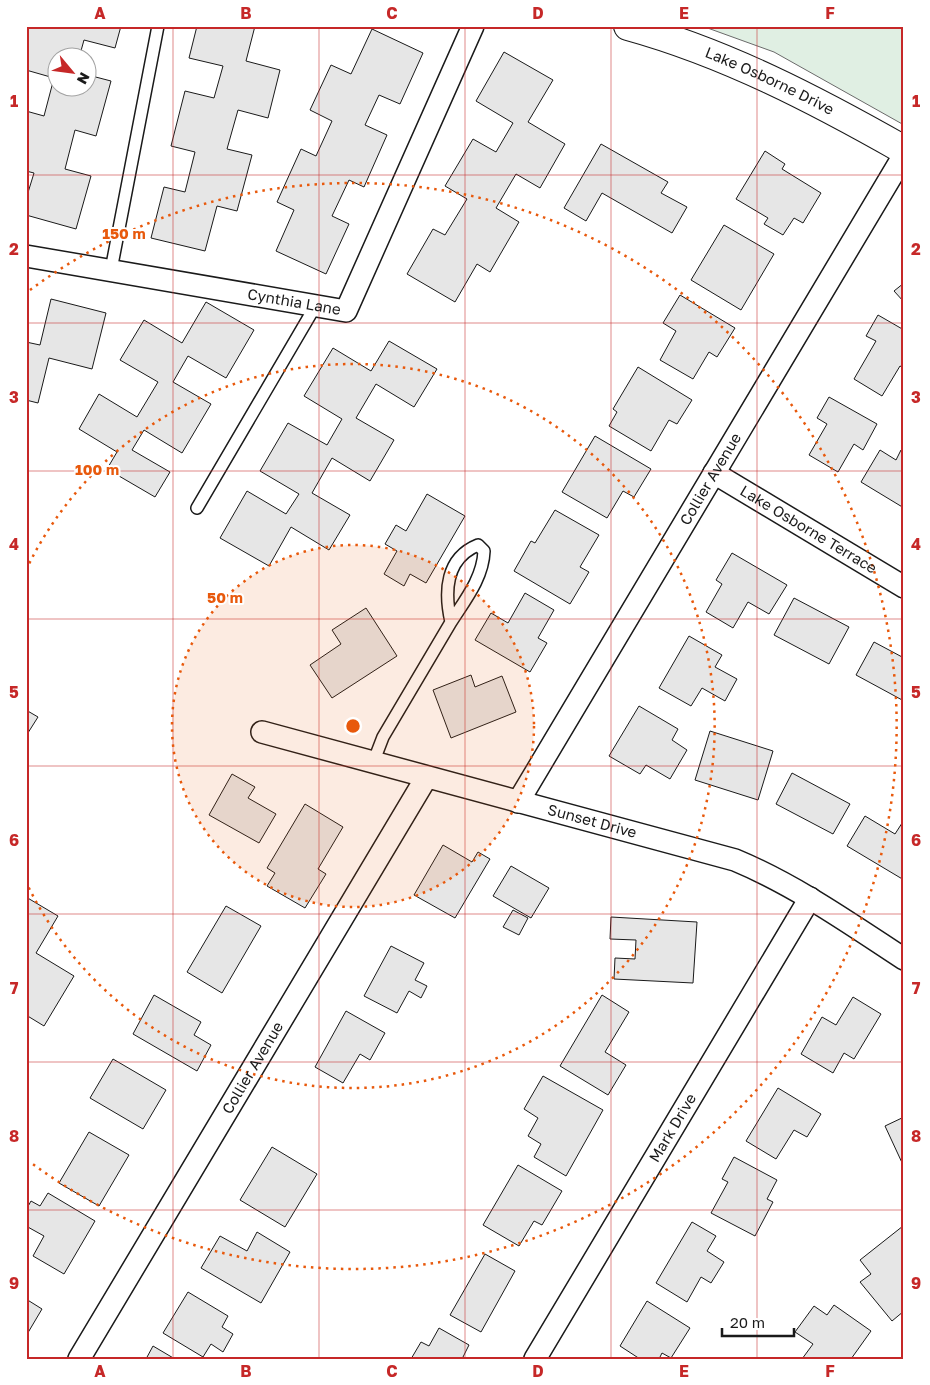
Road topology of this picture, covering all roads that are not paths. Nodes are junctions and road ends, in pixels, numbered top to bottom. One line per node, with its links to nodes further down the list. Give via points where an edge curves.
1 (158, 26): 7 (lane)
2 (473, 26): 8 (street, Cynthia Lane, via 346,311)
3 (628, 26): 4 (street, Lake Osborne Drive, via 693,47 804,95)
4 (904, 150)
5 (904, 155): 9 (street, Collier Avenue)
6 (26, 256): 7 (street, Cynthia Lane)
7 (111, 270): 8 (street, Cynthia Lane)
8 (316, 305): 10 (lane)
9 (714, 473): 11 (street, Lake Osborne Terrace); 16 (street, Collier Avenue)
10 (197, 508)
11 (904, 586)
12 (451, 622): 12 (lane, via 447,605 454,562 466,550 478,545 484,551 484,565); 14 (lane, via 383,737)
13 (262, 732): 14 (street, Sunset Drive)
14 (374, 763): 15 (street, Sunset Drive)
15 (426, 778): 16 (street, Sunset Drive); 19 (street, Collier Avenue)
16 (518, 802): 17 (street, Sunset Drive, via 735,860)
17 (810, 898): 18 (street, Sunset Drive); 20 (street, Mark Drive)
18 (904, 959)
19 (79, 1359)
20 (535, 1359)

